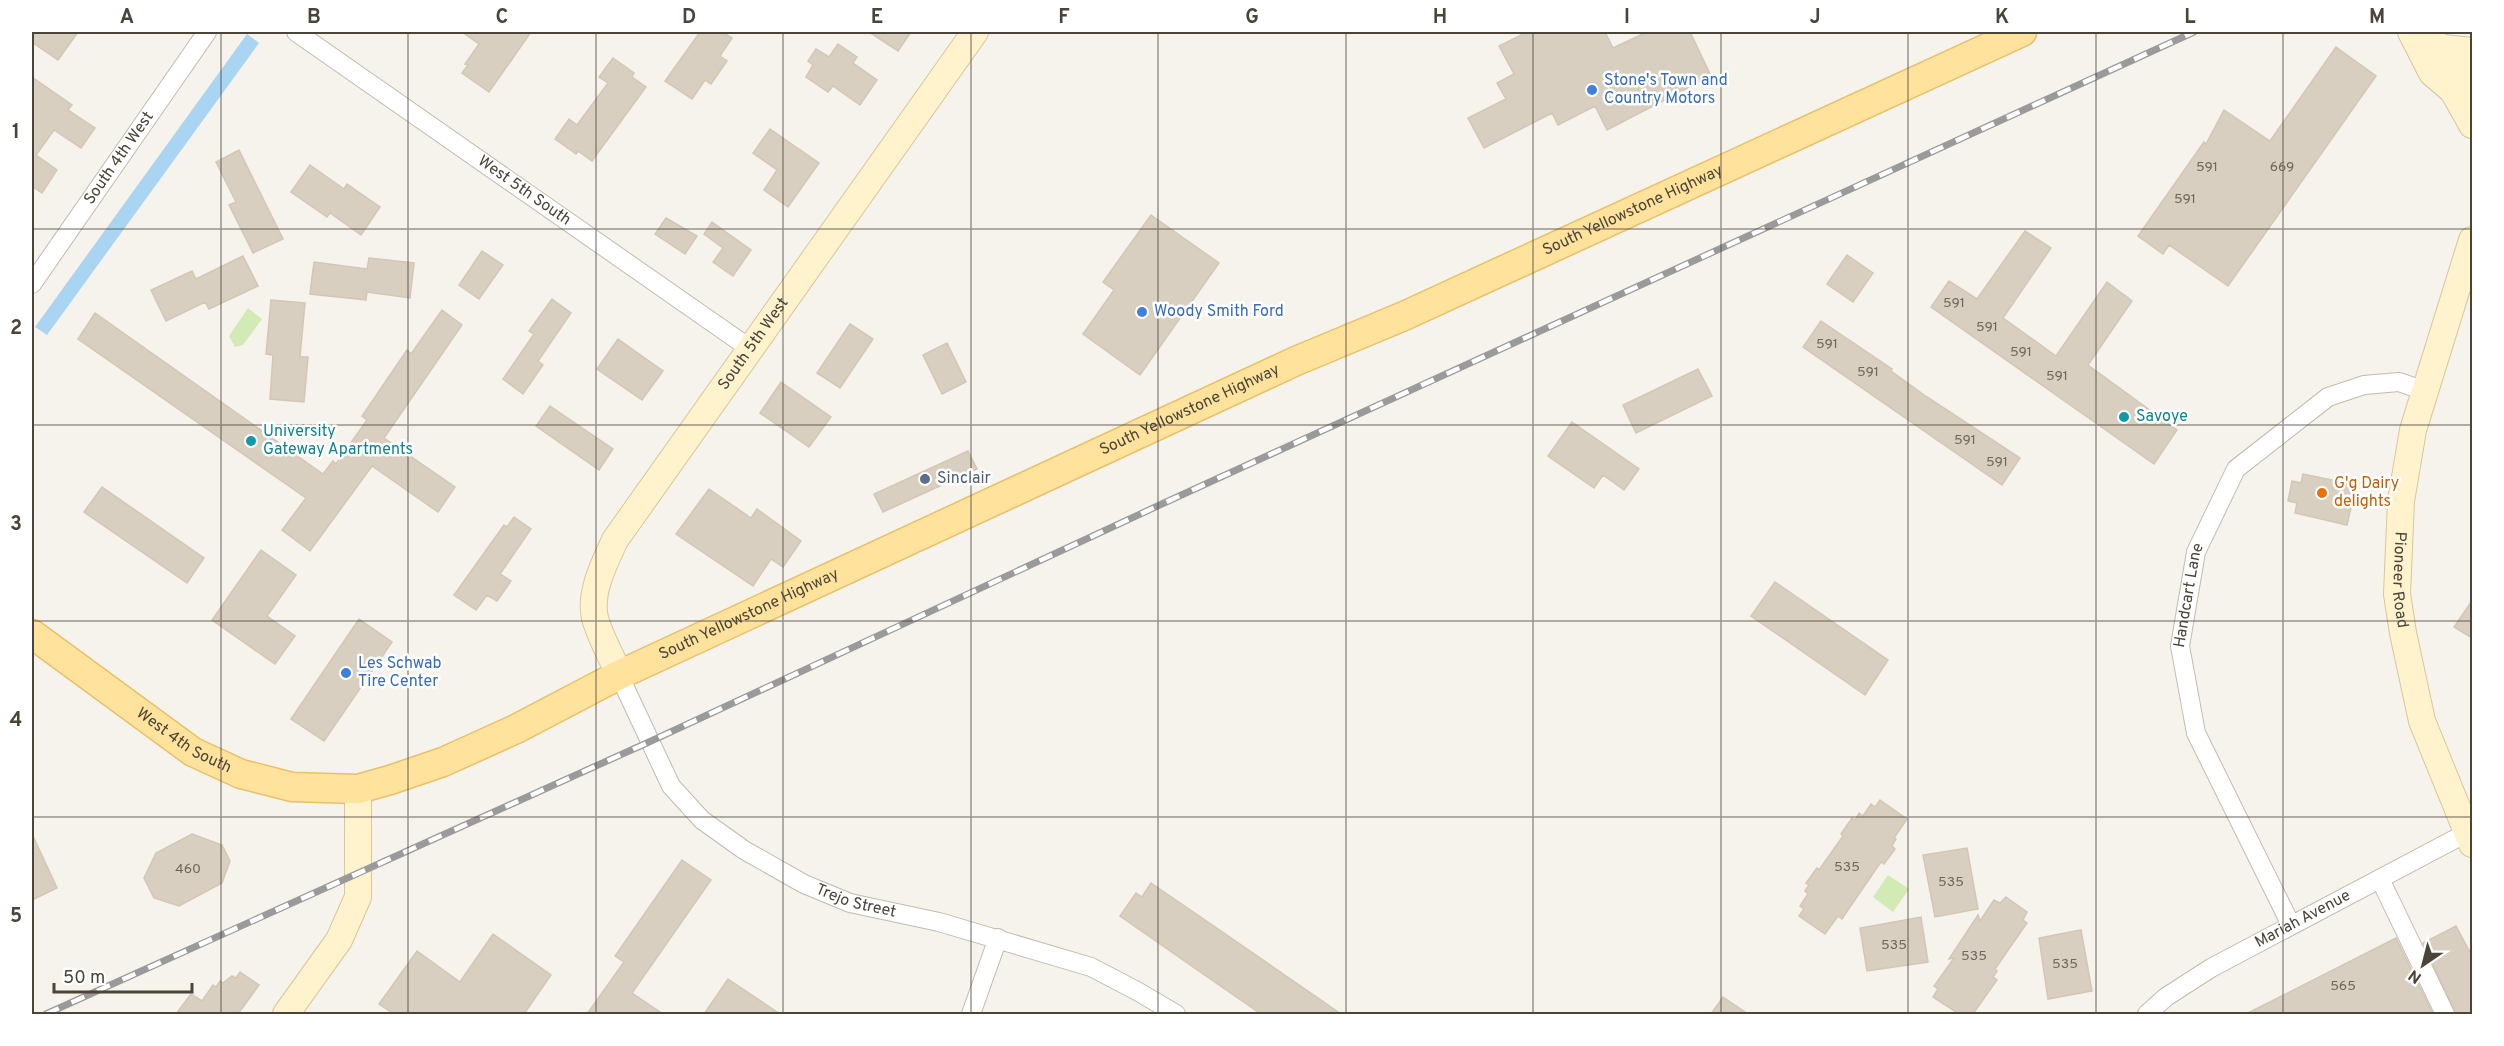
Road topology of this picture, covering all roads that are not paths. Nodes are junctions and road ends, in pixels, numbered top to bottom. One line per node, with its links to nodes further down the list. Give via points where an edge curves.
1 (207, 32): 11 (street, South 4th West)
2 (296, 32): 12 (street, West 5th South)
3 (975, 32): 12 (street, South 5th West)
4 (2022, 32): 15 (main road, South Yellowstone Highway, via 1286,366)
5 (2412, 32): 6 (street); 9 (street, via 2432,74 2453,92)
6 (2443, 48): 7 (street); 8 (street)
7 (2472, 51)
8 (2472, 82)
9 (2472, 125)
10 (2472, 240): 13 (street, Pioneer Road)
11 (32, 284)
12 (752, 350): 15 (street, South 5th West, via 615,540 603,566 594,617)
13 (2425, 391): 17 (street, Pioneer Road, via 2400,501 2397,594 2422,721); 19 (street, Handcart Lane, via 2399,382 2364,386 2328,397 2236,469 2196,552 2180,646 2196,733)
14 (32, 634): 16 (main road, West 4th South, via 193,752 242,774 292,787)
15 (619, 675): 16 (main road, South Yellowstone Highway, via 443,762); 20 (street, Trejo Street, via 671,786 702,820 744,850 804,884 850,903)
16 (358, 789): 21 (street, via 358,897 339,940)
17 (2470, 836): 18 (street, Mariah Avenue)
18 (2380, 879): 19 (street, Mariah Avenue); 25 (street)
19 (2291, 926): 24 (street, Mariah Avenue, via 2211,968)
20 (998, 938): 22 (street); 23 (street, Trejo Street, via 1091,968)
21 (286, 1014)
22 (971, 1014)
23 (1176, 1014)
24 (2147, 1014)
25 (2445, 1014)

